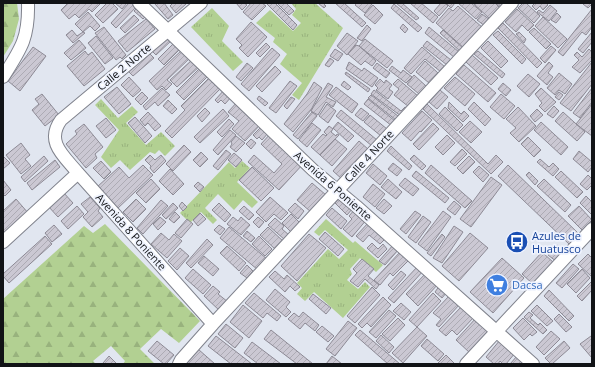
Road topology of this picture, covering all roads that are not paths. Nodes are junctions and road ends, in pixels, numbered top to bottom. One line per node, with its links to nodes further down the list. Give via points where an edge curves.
1 (28, 3): 6 (street, via 28,30 24,44)
2 (140, 3): 5 (street, Avenida 6 Poniente)
3 (200, 3): 5 (street, Calle 2 Norte)
4 (512, 3): 9 (street, Calle 4 Norte)
5 (167, 30): 7 (street, Calle 2 Norte, via 61,120); 9 (street, Avenida 6 Poniente)
6 (3, 77)
7 (54, 136): 8 (street, Avenida 8 Poniente, via 56,144)
8 (78, 173): 11 (street); 12 (street, Avenida 8 Poniente)
9 (337, 191): 12 (street, Calle 4 Norte); 13 (street, Avenida 6 Poniente)
10 (592, 229): 13 (street)
11 (3, 242)
12 (213, 324): 14 (street, Calle 4 Norte)
13 (497, 332): 15 (street); 16 (street, Avenida 6 Poniente)
14 (179, 364)
15 (466, 364)
16 (533, 364)

